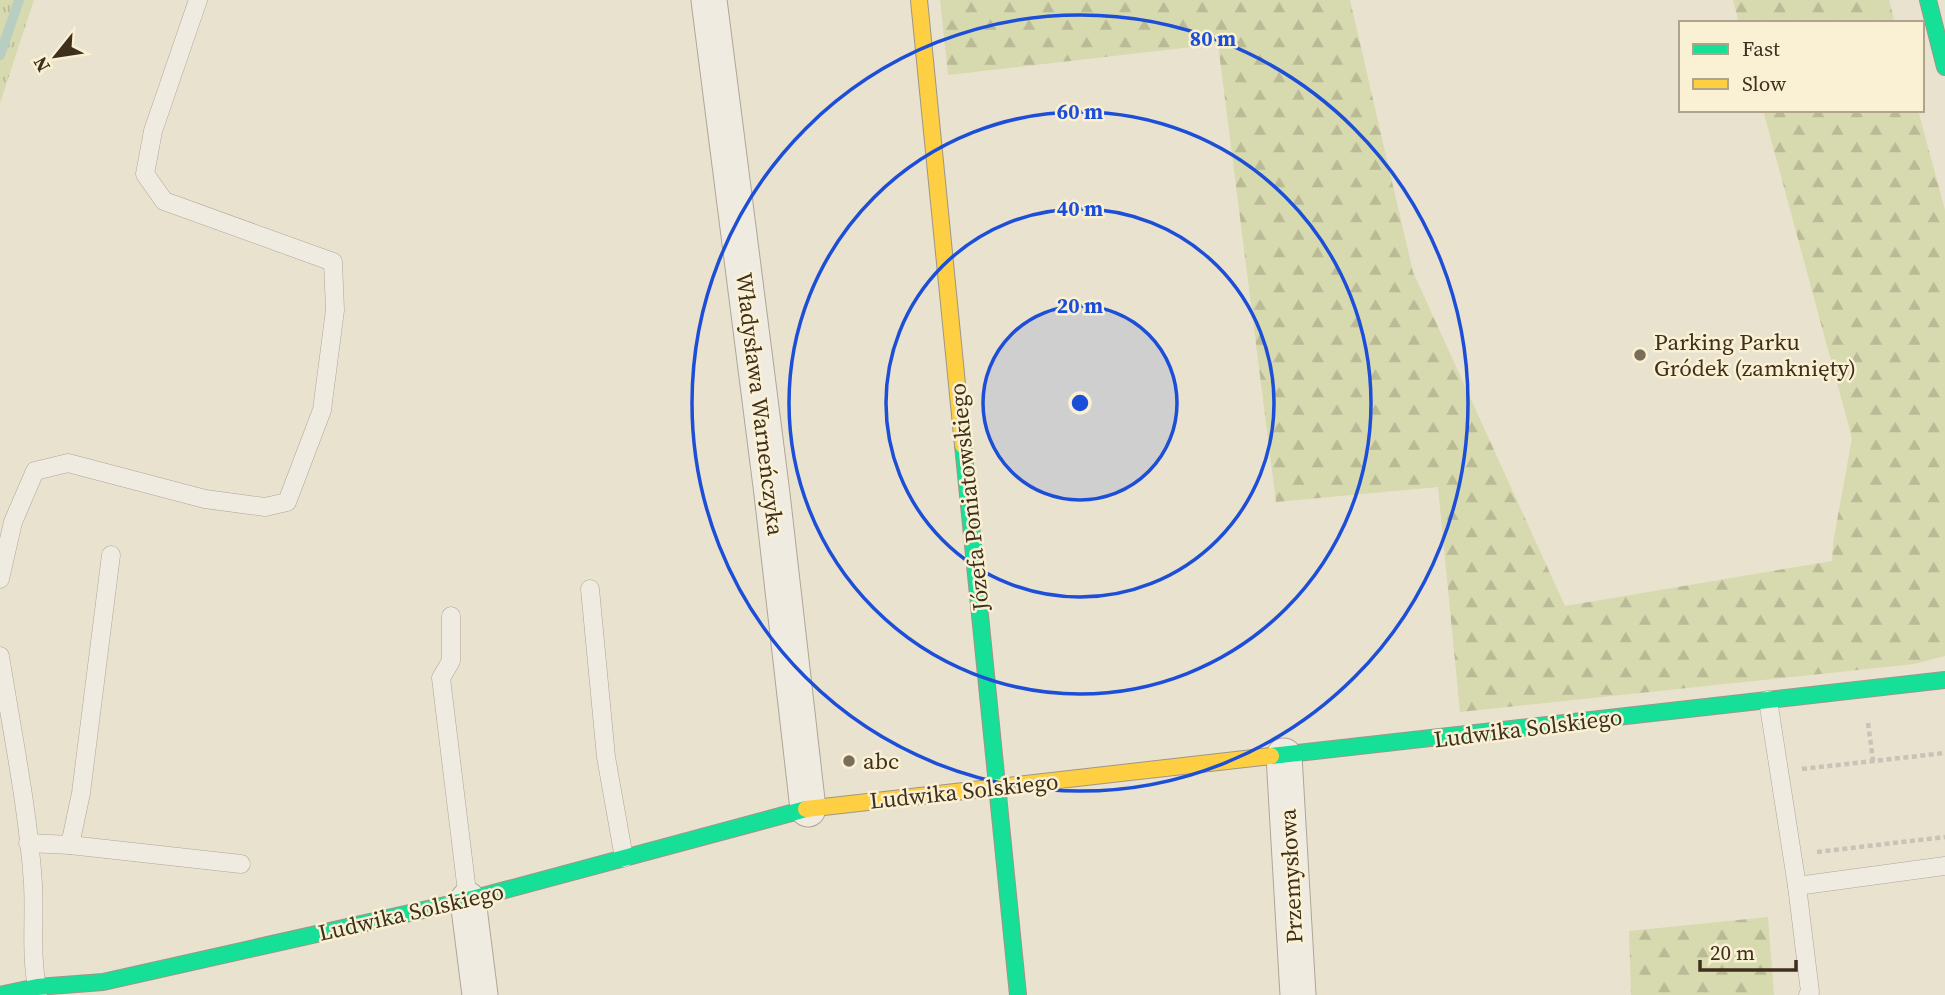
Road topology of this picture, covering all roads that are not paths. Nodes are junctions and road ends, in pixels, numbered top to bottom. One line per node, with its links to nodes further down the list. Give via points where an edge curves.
1 (198, 0): 7 (lane, via 153,131 145,174 164,201 333,262 335,310 322,410 288,502 265,508 205,499 68,463 35,471 13,522)
2 (709, 0): 15 (street, Władysława Warneńczyka)
3 (919, 0): 14 (street, Józefa Poniatowskiego)
4 (1928, 0): 5 (street)
5 (1945, 67)
6 (111, 555): 17 (lane, via 81,793)
7 (0, 579)
8 (590, 589): 18 (lane, via 606,757)
9 (451, 616): 22 (lane, via 451,661 441,678)
10 (0, 656): 16 (lane)
11 (1945, 680): 12 (street, Ludwika Solskiego)
12 (1768, 700): 13 (street, Ludwika Solskiego); 21 (lane)
13 (1284, 756): 14 (street, Ludwika Solskiego); 27 (street, Przemysłowa)
14 (998, 787): 15 (street, Ludwika Solskiego); 26 (street, Józefa Poniatowskiego)
15 (808, 809): 18 (street, Ludwika Solskiego)
16 (28, 844): 17 (lane); 23 (lane)
17 (70, 845): 19 (lane)
18 (624, 858): 22 (street, Ludwika Solskiego)
19 (241, 864)
20 (1945, 866): 21 (lane)
21 (1797, 886): 28 (lane)
22 (468, 900): 23 (street, Ludwika Solskiego, via 103,982); 25 (street)
23 (38, 991): 24 (street, Ludwika Solskiego)
24 (0, 995)
25 (480, 995)
26 (1017, 995)
27 (1298, 995)
28 (1808, 995)

